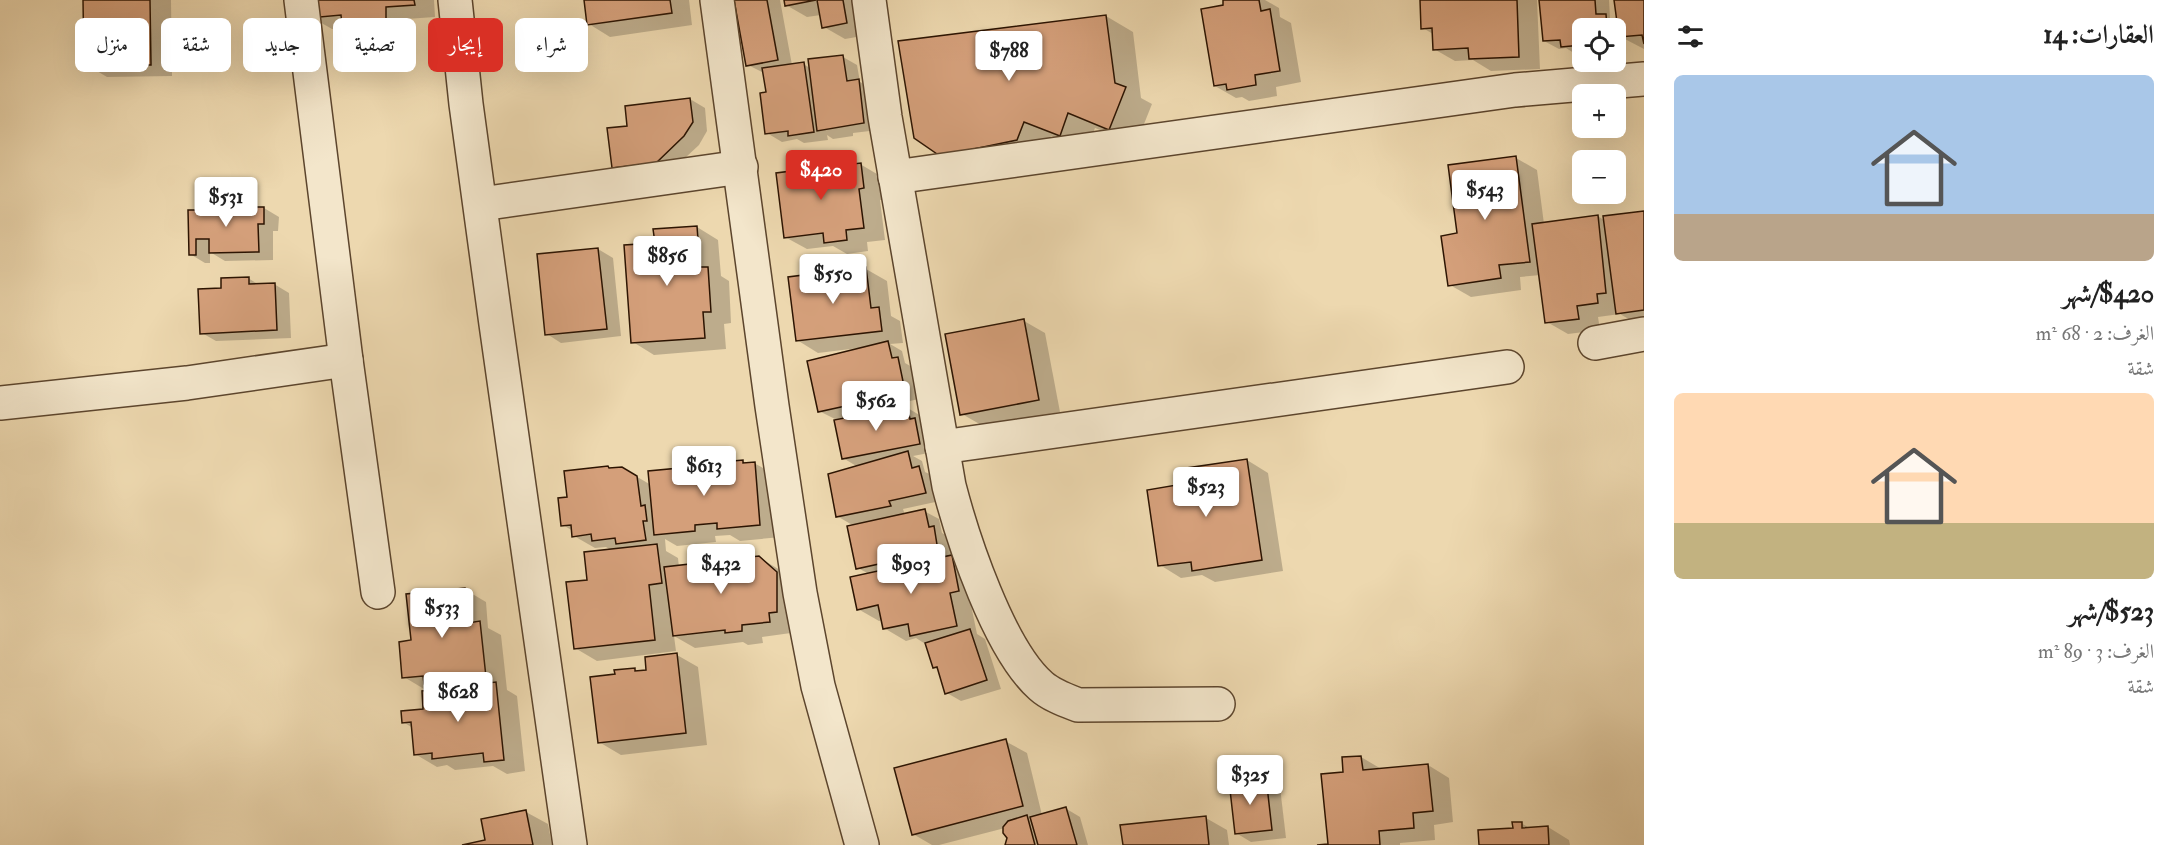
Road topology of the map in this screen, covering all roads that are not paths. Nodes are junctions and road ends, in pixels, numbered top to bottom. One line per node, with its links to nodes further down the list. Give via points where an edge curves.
1 (301, 0): 11 (street)
2 (455, 0): 8 (street)
3 (717, 0): 6 (street)
4 (869, 0): 7 (street)
5 (1644, 79): 7 (street, via 1515,90)
6 (741, 167): 8 (street); 18 (street, via 800,593 818,686)
7 (895, 177): 14 (street)
8 (481, 204): 17 (street)
9 (1644, 334): 10 (street)
10 (1595, 344)
11 (346, 360): 13 (street, via 187,383); 15 (street)
12 (1507, 367): 14 (street)
13 (0, 403)
14 (942, 447): 16 (street, via 956,514 1005,638 1041,686 1078,705)
15 (378, 592)
16 (1218, 704)
17 (570, 845)
18 (862, 845)

